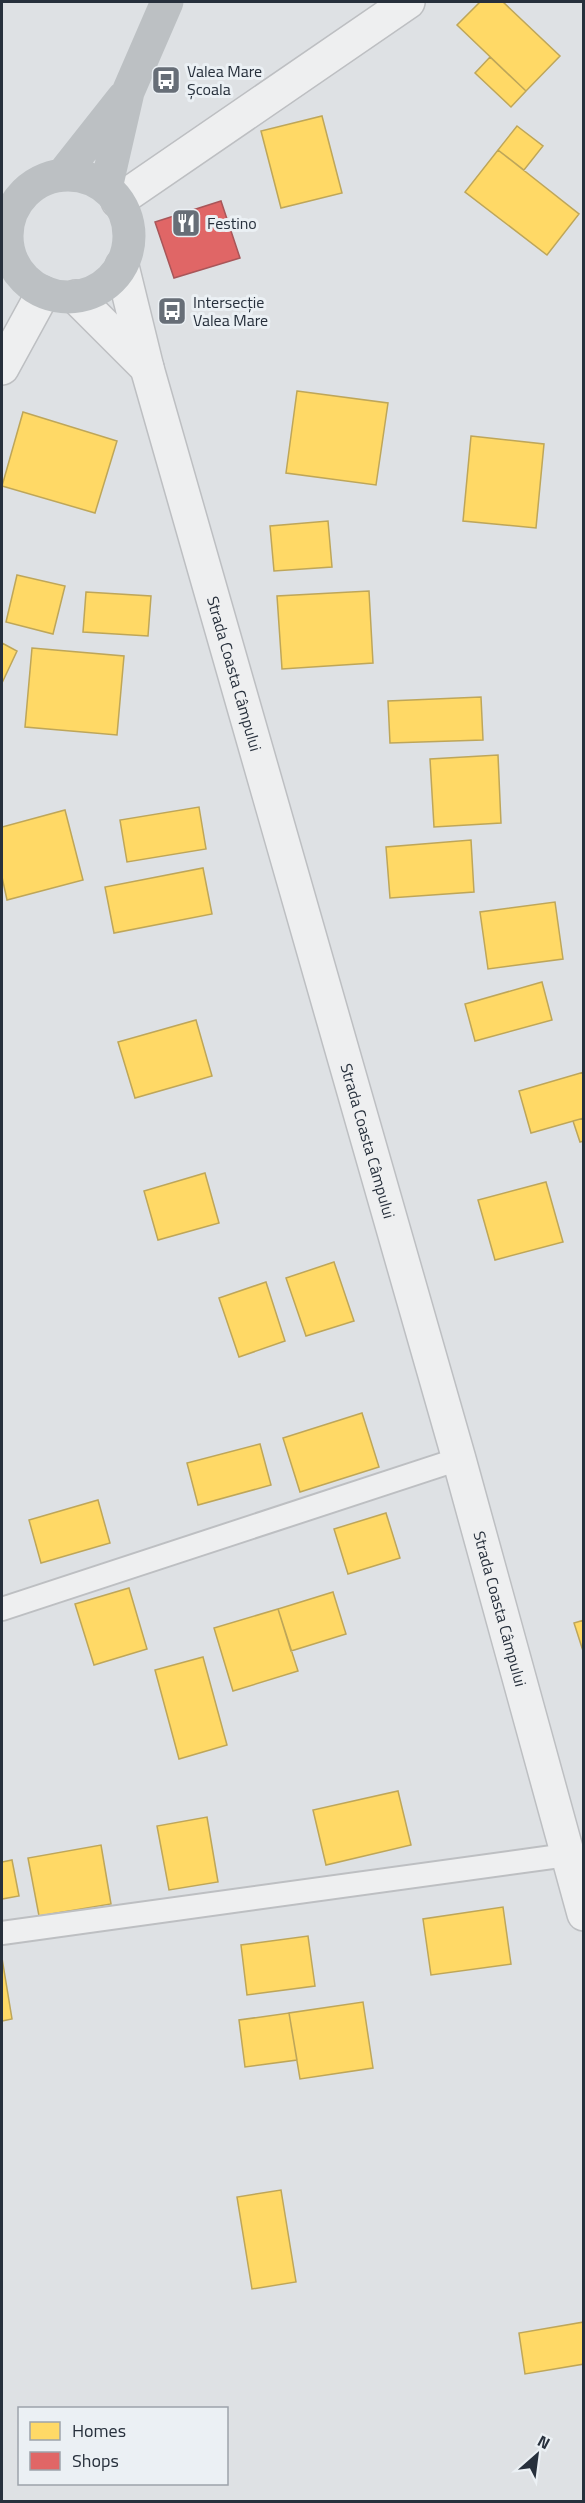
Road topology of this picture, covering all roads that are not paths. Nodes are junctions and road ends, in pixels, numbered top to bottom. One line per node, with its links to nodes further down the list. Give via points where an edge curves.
1 (167, 2): 3 (main road)
2 (408, 2): 5 (street)
3 (128, 92): 4 (main road); 5 (main road)
4 (63, 174): 5 (main road, via 86,177); 6 (main road, via 37,183)
5 (112, 194): 8 (main road, via 129,232)
6 (9, 202): 7 (main road)
7 (5, 251): 9 (main road, via 21,276)
8 (122, 266): 10 (main road, via 95,292); 12 (street, Strada Coasta Câmpului)
9 (43, 292): 10 (main road); 11 (street)
10 (76, 297): 12 (street, Strada Coasta Câmpului)
11 (2, 368)
12 (147, 368): 13 (street, Strada Coasta Câmpului)
13 (459, 1459): 14 (lane); 15 (street, Strada Coasta Câmpului)
14 (2, 1610)
15 (567, 1855): 16 (street, Strada Coasta Câmpului); 17 (lane)
16 (584, 1914)
17 (2, 1933)

